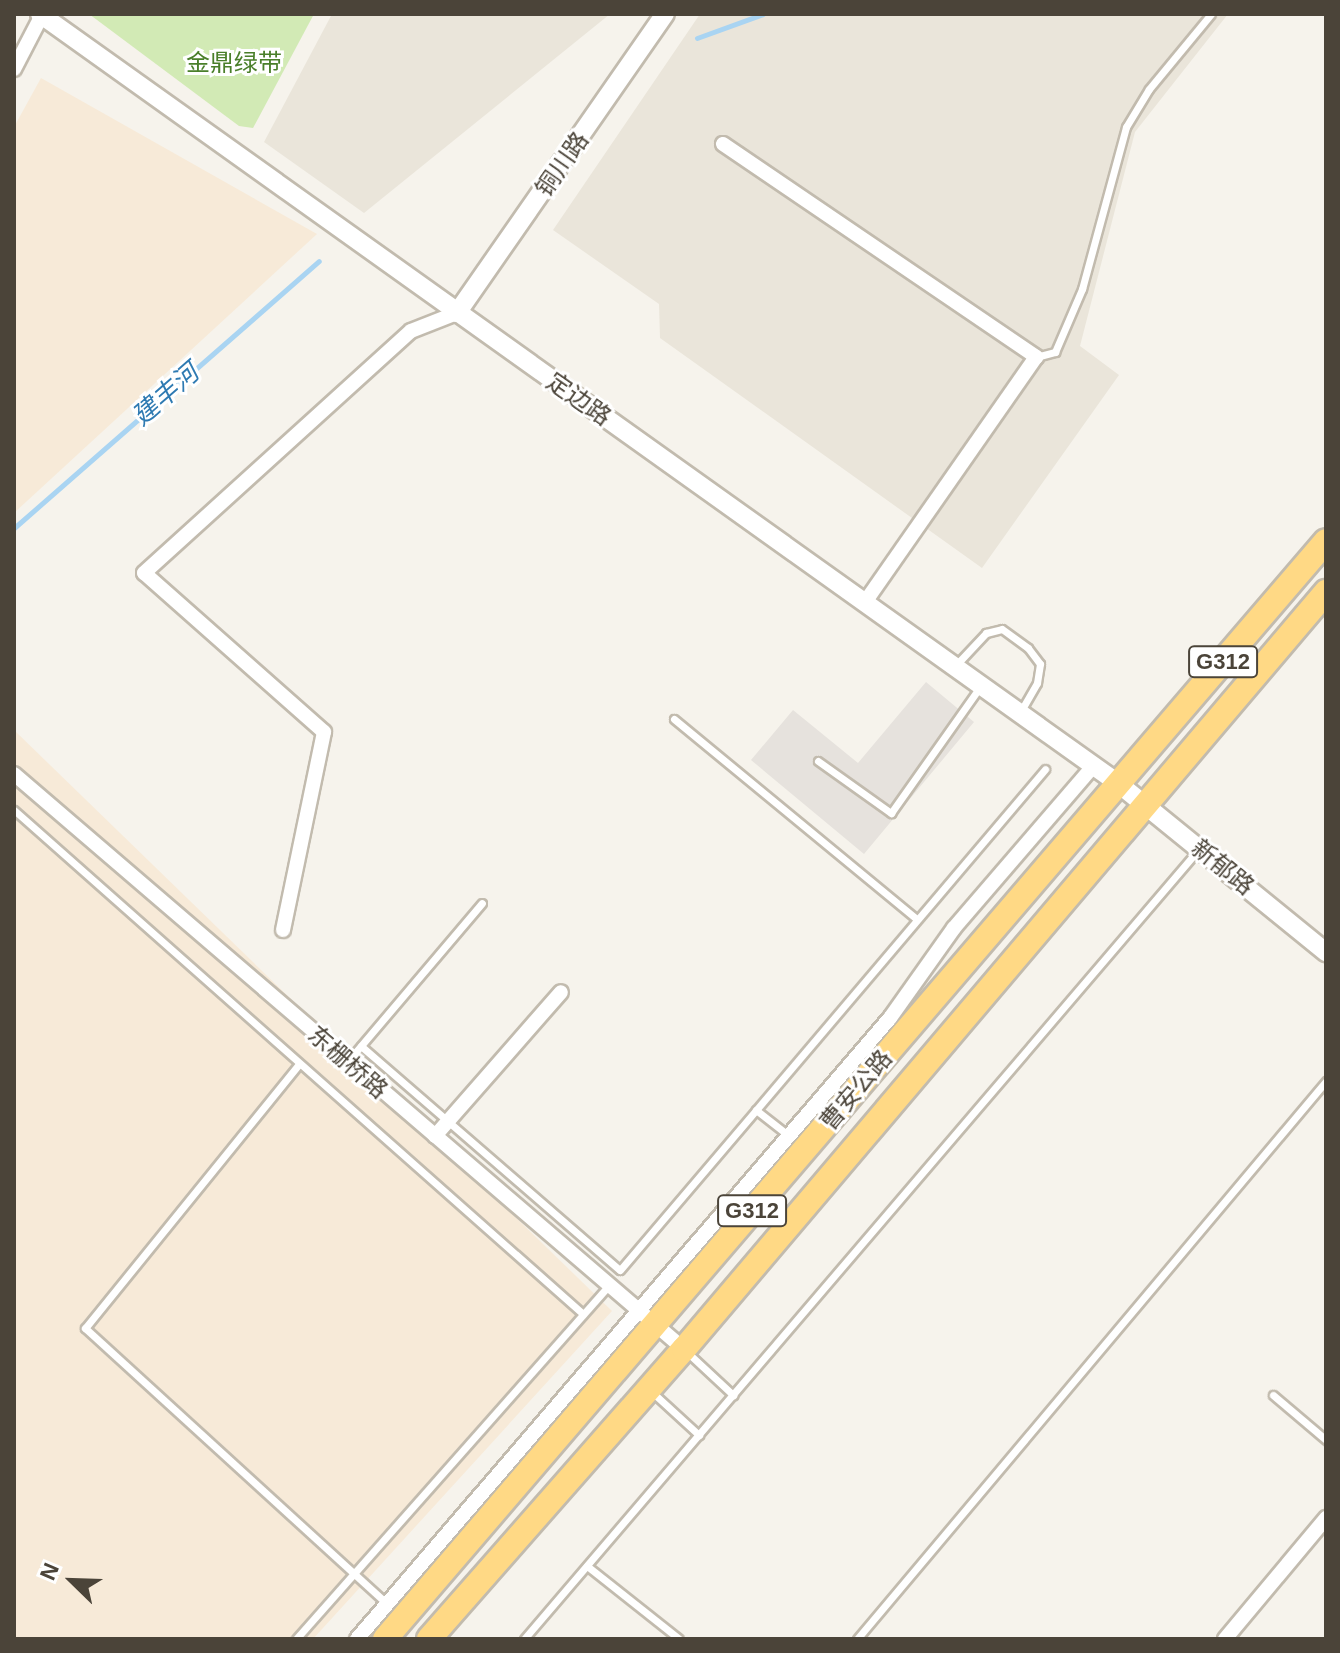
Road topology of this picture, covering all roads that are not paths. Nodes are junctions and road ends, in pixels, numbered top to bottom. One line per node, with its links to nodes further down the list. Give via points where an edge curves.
1 (41, 14): 4 (street); 6 (street, 定边路)
2 (665, 14): 6 (street, 铜川路)
3 (1211, 14): 7 (lane, via 1149,89 1126,127 1082,289 1055,352)
4 (14, 69)
5 (723, 144): 7 (street)
6 (457, 313): 10 (street, 定边路); 25 (street, via 411,331 144,573 324,732)
7 (1036, 357): 10 (street)
8 (1326, 541): 19 (highway, 曹安公路 / G312)
9 (1326, 592): 20 (highway, 曹安公路 / G312)
10 (865, 602): 11 (street, 定边路)
11 (954, 666): 12 (street, 定边路); 13 (lane, via 986,633 1002,629 1040,664 1037,683)
12 (981, 685): 13 (street, 定边路); 15 (lane, via 891,813)
13 (1020, 713): 16 (street, 定边路)
14 (674, 719): 24 (lane)
15 (818, 761)
16 (1094, 765): 19 (street, 定边路); 35 (street, via 954,928)
17 (1045, 769): 24 (lane)
18 (14, 774): 29 (street, 东栅桥路)
19 (1119, 784): 20 (street, 新郁路); 35 (highway, 曹安公路 / G312)
20 (1145, 804): 22 (street, 新郁路); 39 (highway, 曹安公路 / G312)
21 (14, 810): 30 (lane)
22 (1200, 849): 26 (street, 新郁路); 41 (lane)
23 (482, 903): 28 (lane)
24 (917, 919): 32 (lane)
25 (283, 930)
26 (1326, 952)
27 (561, 992): 33 (street)
28 (361, 1046): 29 (lane); 33 (lane)
29 (348, 1061): 34 (street, 东栅桥路)
30 (299, 1064): 37 (lane); 47 (lane, via 85,1328)
31 (1326, 1081): 55 (lane)
32 (756, 1110): 33 (lane, via 620,1270); 35 (lane)
33 (448, 1122): 34 (street)
34 (435, 1136): 36 (street, 东栅桥路)
35 (797, 1142): 38 (highway, 曹安公路 / G312)
36 (609, 1285): 37 (lane); 38 (street, 东栅桥路)
37 (583, 1314): 47 (lane)
38 (646, 1317): 39 (street, 东栅桥路); 48 (highway, 曹安公路 / G312)
39 (684, 1349): 40 (highway, 曹安公路 / G312); 41 (lane)
40 (647, 1388): 43 (lane); 52 (highway, 曹安公路 / G312)
41 (733, 1395): 43 (lane)
42 (1273, 1395): 44 (lane)
43 (699, 1435): 46 (lane)
44 (1326, 1440)
45 (1326, 1518): 56 (street)
46 (587, 1566): 53 (lane); 54 (lane)
47 (356, 1574): 48 (lane); 49 (lane)
48 (395, 1612): 50 (street); 51 (highway, 曹安公路 / G312)
49 (296, 1639)
50 (357, 1639)
51 (385, 1639)
52 (429, 1639)
53 (524, 1639)
54 (679, 1639)
55 (857, 1639)
56 (1225, 1639)

